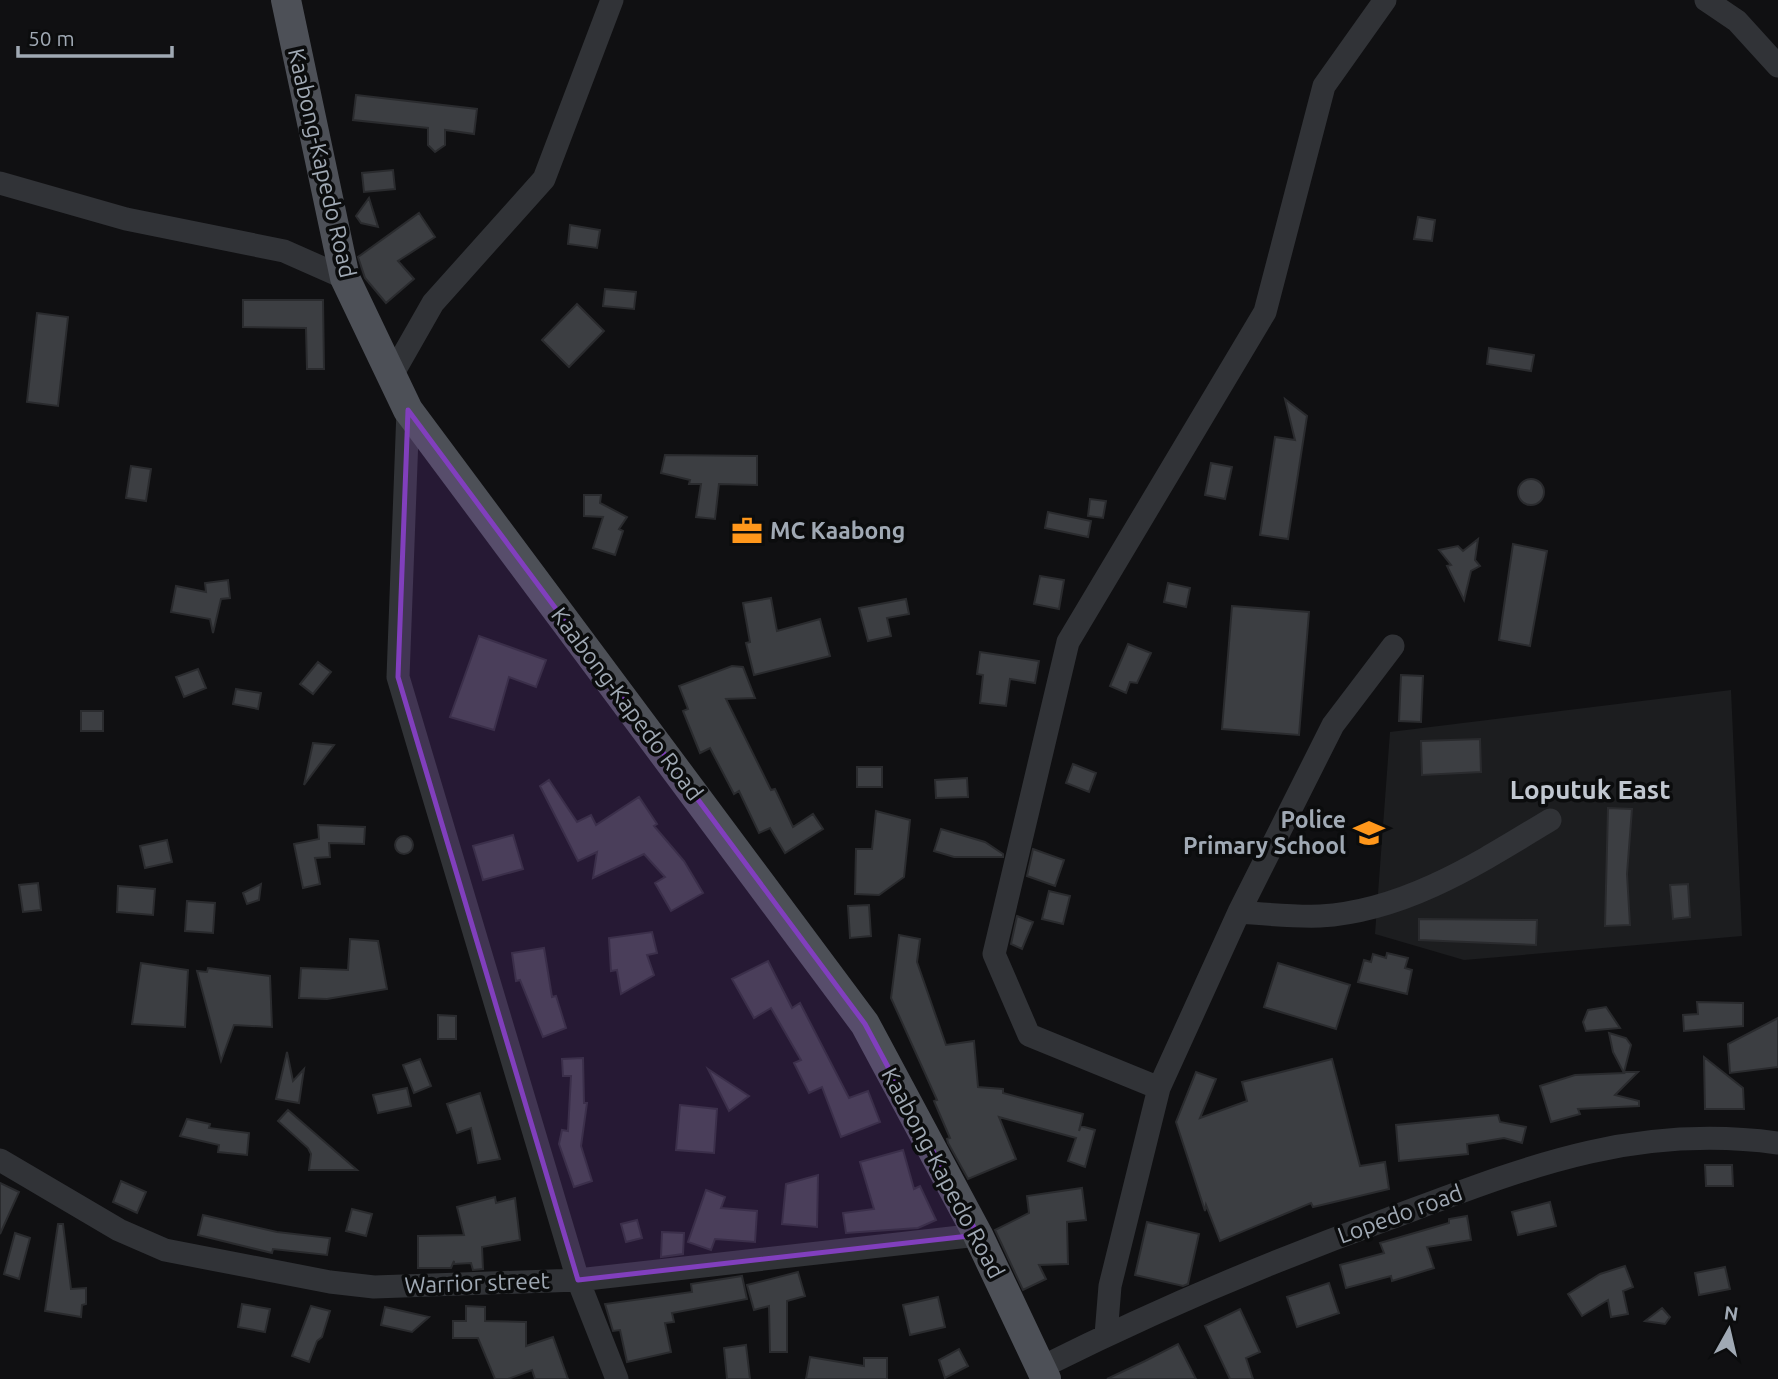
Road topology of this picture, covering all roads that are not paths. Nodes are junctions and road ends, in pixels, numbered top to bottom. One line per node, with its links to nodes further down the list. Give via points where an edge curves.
1 (286, 0): 7 (main road, Kaabong-Kapedo Road)
2 (612, 0): 8 (street, via 544,179 433,303)
3 (1385, 0): 13 (street, via 1324,86 1265,312 1068,642 994,954 1029,1035)
4 (1706, 0): 5 (street, via 1737,21)
5 (1778, 66)
6 (0, 183): 7 (street, via 126,219 284,251)
7 (345, 278): 8 (main road, Kaabong-Kapedo Road)
8 (392, 375): 9 (main road, Kaabong-Kapedo Road)
9 (408, 410): 16 (main road, Kaabong-Kapedo Road, via 865,1024); 17 (street, via 398,677)
10 (1393, 646): 12 (street, via 1333,724)
11 (1550, 820): 12 (street, via 1424,891 1366,909 1320,916)
12 (1239, 912): 13 (street)
13 (1159, 1088): 18 (street, via 1110,1286)
14 (1778, 1143): 18 (street, Lopedo road, via 1707,1136 1637,1141 1532,1166 1274,1260)
15 (0, 1160): 17 (street, Warrior street, via 120,1230 165,1250 374,1287)
16 (978, 1235): 17 (street, Warrior street); 19 (main road, Kaabong-Kapedo Road)
17 (578, 1280): 20 (street)
18 (1106, 1335): 19 (street, Lopedo road)
19 (1044, 1373)
20 (617, 1379)

